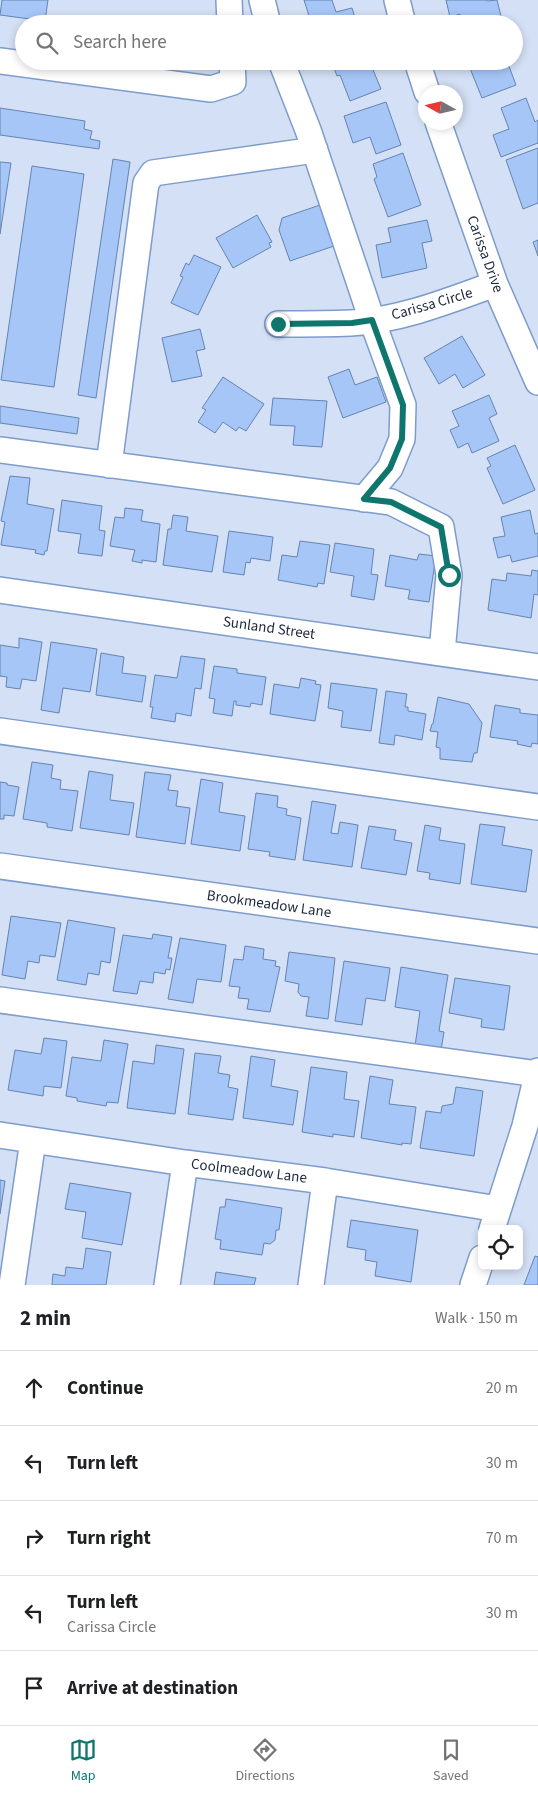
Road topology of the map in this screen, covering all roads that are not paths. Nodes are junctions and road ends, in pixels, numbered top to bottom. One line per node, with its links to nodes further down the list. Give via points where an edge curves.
1 (228, 0): 4 (street)
2 (262, 0): 5 (street)
3 (397, 0): 6 (street)
4 (229, 15)
5 (266, 15)
6 (401, 15)
7 (0, 61): 8 (street)
8 (15, 63)
9 (68, 70): 10 (street, via 211,89 234,82)
10 (233, 70)
11 (284, 70): 15 (street)
12 (419, 70): 13 (street)
13 (425, 85)
14 (441, 130): 16 (street, Carissa Drive)
15 (315, 150): 17 (street); 21 (street, via 153,173 146,183)
16 (495, 284): 17 (street, Carissa Circle, via 418,311); 19 (street, Carissa Drive)
17 (372, 320): 18 (street, Carissa Circle); 22 (street, via 403,405 402,439 390,468)
18 (278, 324)
19 (538, 382)
20 (0, 450): 21 (street)
21 (110, 465): 22 (street)
22 (364, 499): 24 (street, via 391,502 441,527 449,575)
23 (0, 590): 24 (street, Sunland Street)
24 (442, 652): 25 (street, Sunland Street)
25 (538, 667)
26 (0, 731): 27 (street)
27 (538, 807)
28 (0, 866): 29 (street, Brookmeadow Lane)
29 (538, 941)
30 (0, 1000): 31 (street)
31 (538, 1073): 36 (street, via 526,1126)
32 (0, 1135): 33 (street, Coolmeadow Lane)
33 (33, 1140): 34 (street, Coolmeadow Lane); 38 (street)
34 (185, 1163): 35 (street, Coolmeadow Lane); 39 (street)
35 (325, 1181): 36 (street, Coolmeadow Lane); 40 (street)
36 (495, 1219)
37 (478, 1270): 41 (street)
38 (12, 1285)
39 (166, 1285)
40 (311, 1285)
41 (473, 1285)

